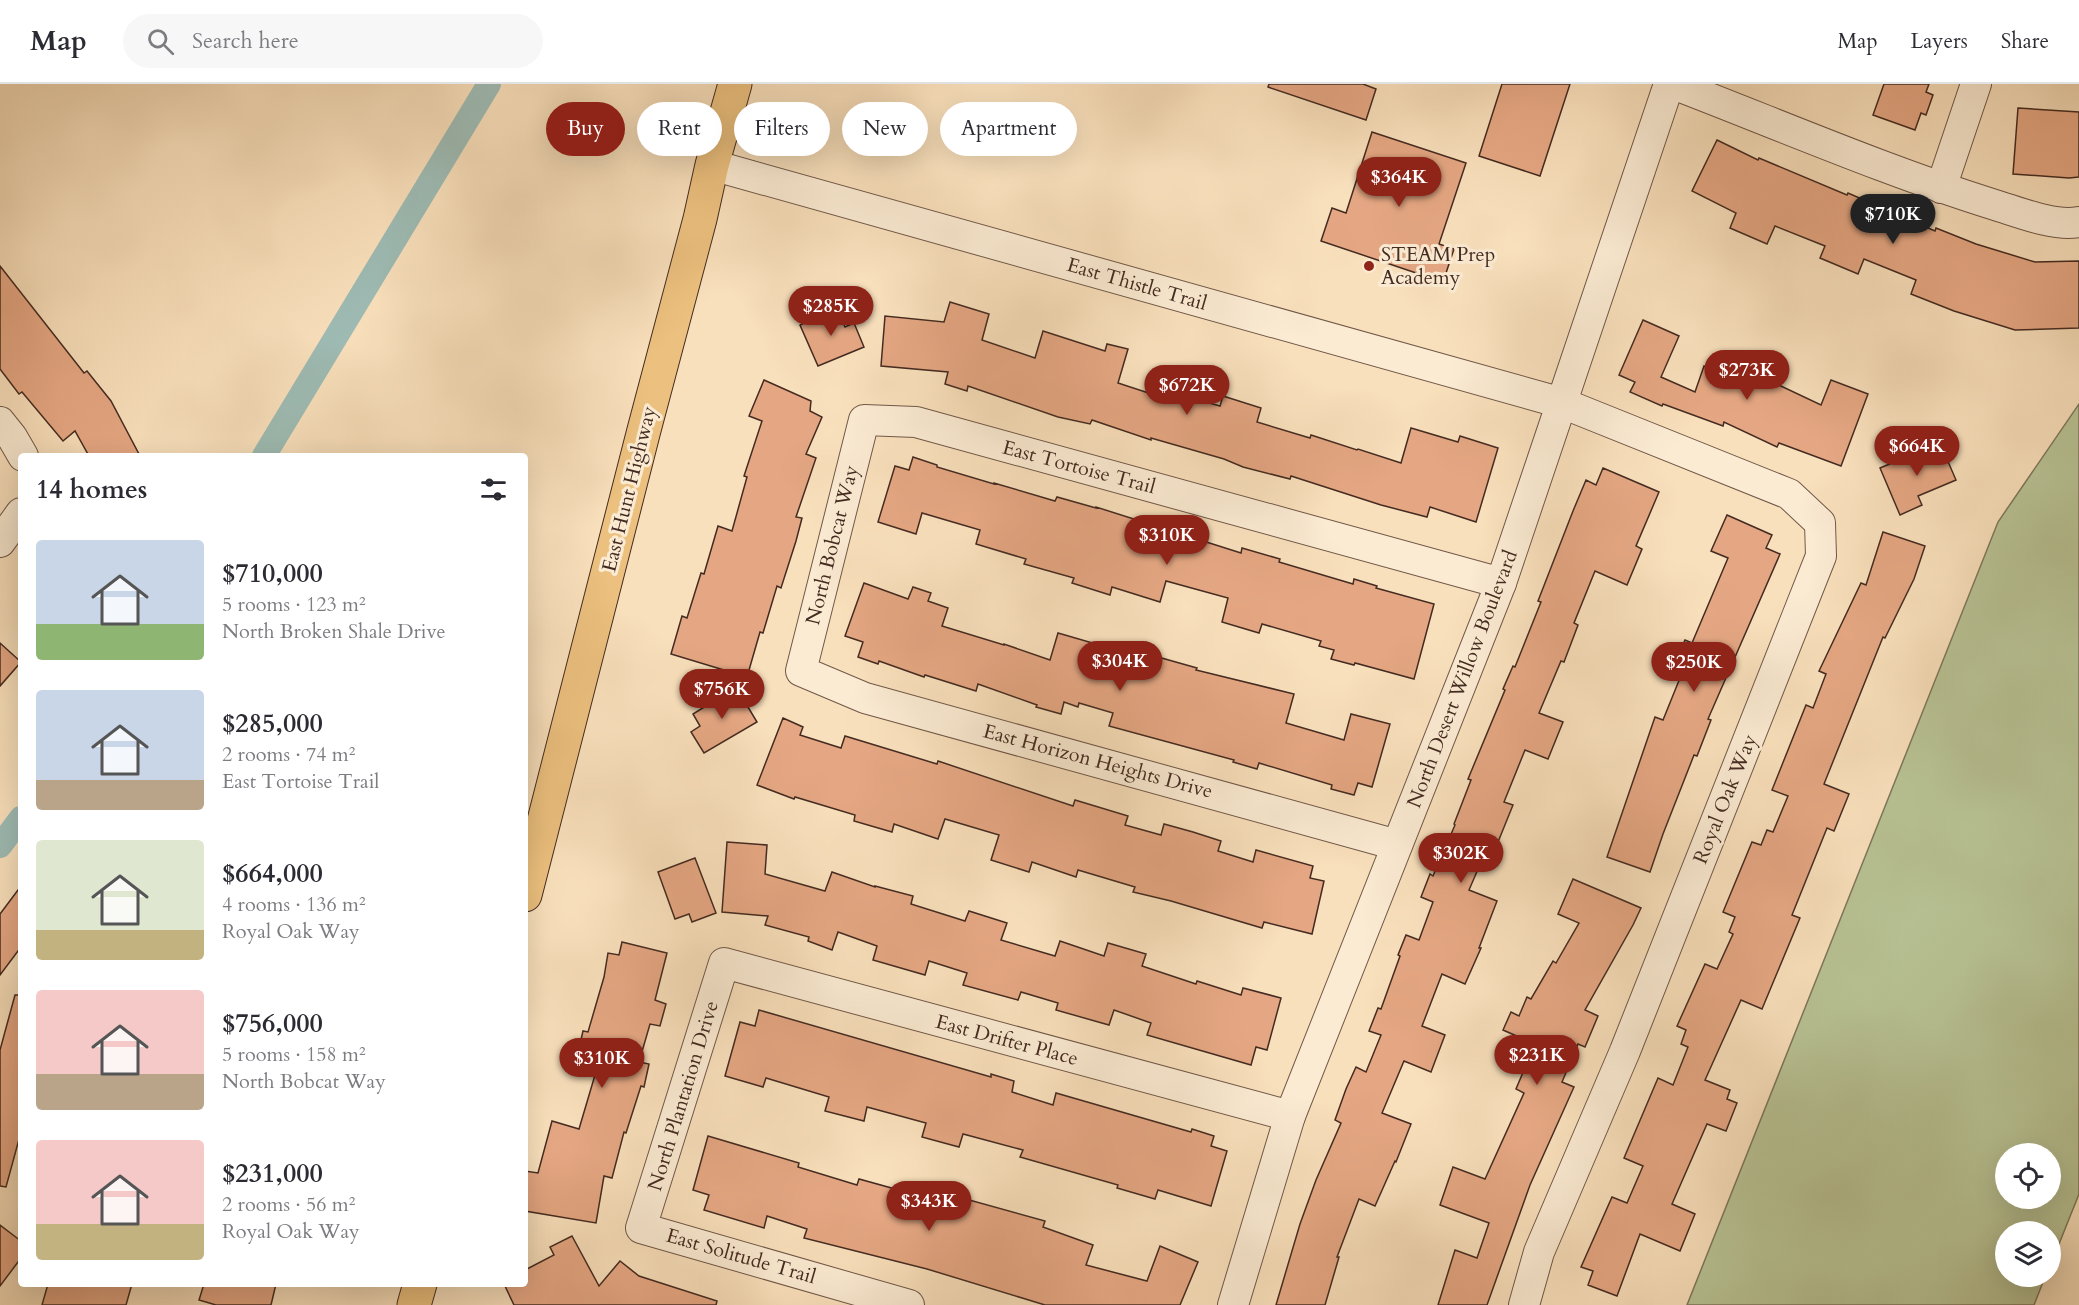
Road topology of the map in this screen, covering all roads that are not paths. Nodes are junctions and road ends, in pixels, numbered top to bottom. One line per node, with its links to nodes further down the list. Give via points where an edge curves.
1 (735, 84): 4 (main road, East Hunt Highway)
2 (1671, 84): 5 (street); 7 (street, North Desert Willow Boulevard)
3 (1976, 84): 5 (street)
4 (712, 165): 7 (street, East Thistle Trail); 16 (main road, East Hunt Highway)
5 (1941, 188): 6 (street, via 2068,225)
6 (2079, 222)
7 (1562, 403): 13 (street, North Desert Willow Boulevard); 24 (street, Royal Oak Way, via 1789,494 1820,523 1821,556 1625,1051 1539,1252)
8 (864, 420): 13 (street, East Tortoise Trail, via 916,422); 14 (street, North Bobcat Way)
9 (0, 422): 10 (street)
10 (21, 453)
11 (18, 517): 12 (street)
12 (0, 542)
13 (1502, 583): 15 (street, North Desert Willow Boulevard)
14 (801, 671): 15 (street, East Horizon Heights Drive, via 865,698)
15 (1397, 844): 18 (street, North Desert Willow Boulevard)
16 (528, 883)
17 (724, 963): 18 (street, East Drifter Place); 19 (street, North Plantation Drive)
18 (1290, 1116): 23 (street, North Desert Willow Boulevard)
19 (641, 1228): 22 (street, East Solitude Trail)
20 (419, 1287): 21 (main road)
21 (414, 1305)
22 (909, 1305)
23 (1233, 1305)
24 (1524, 1305)

